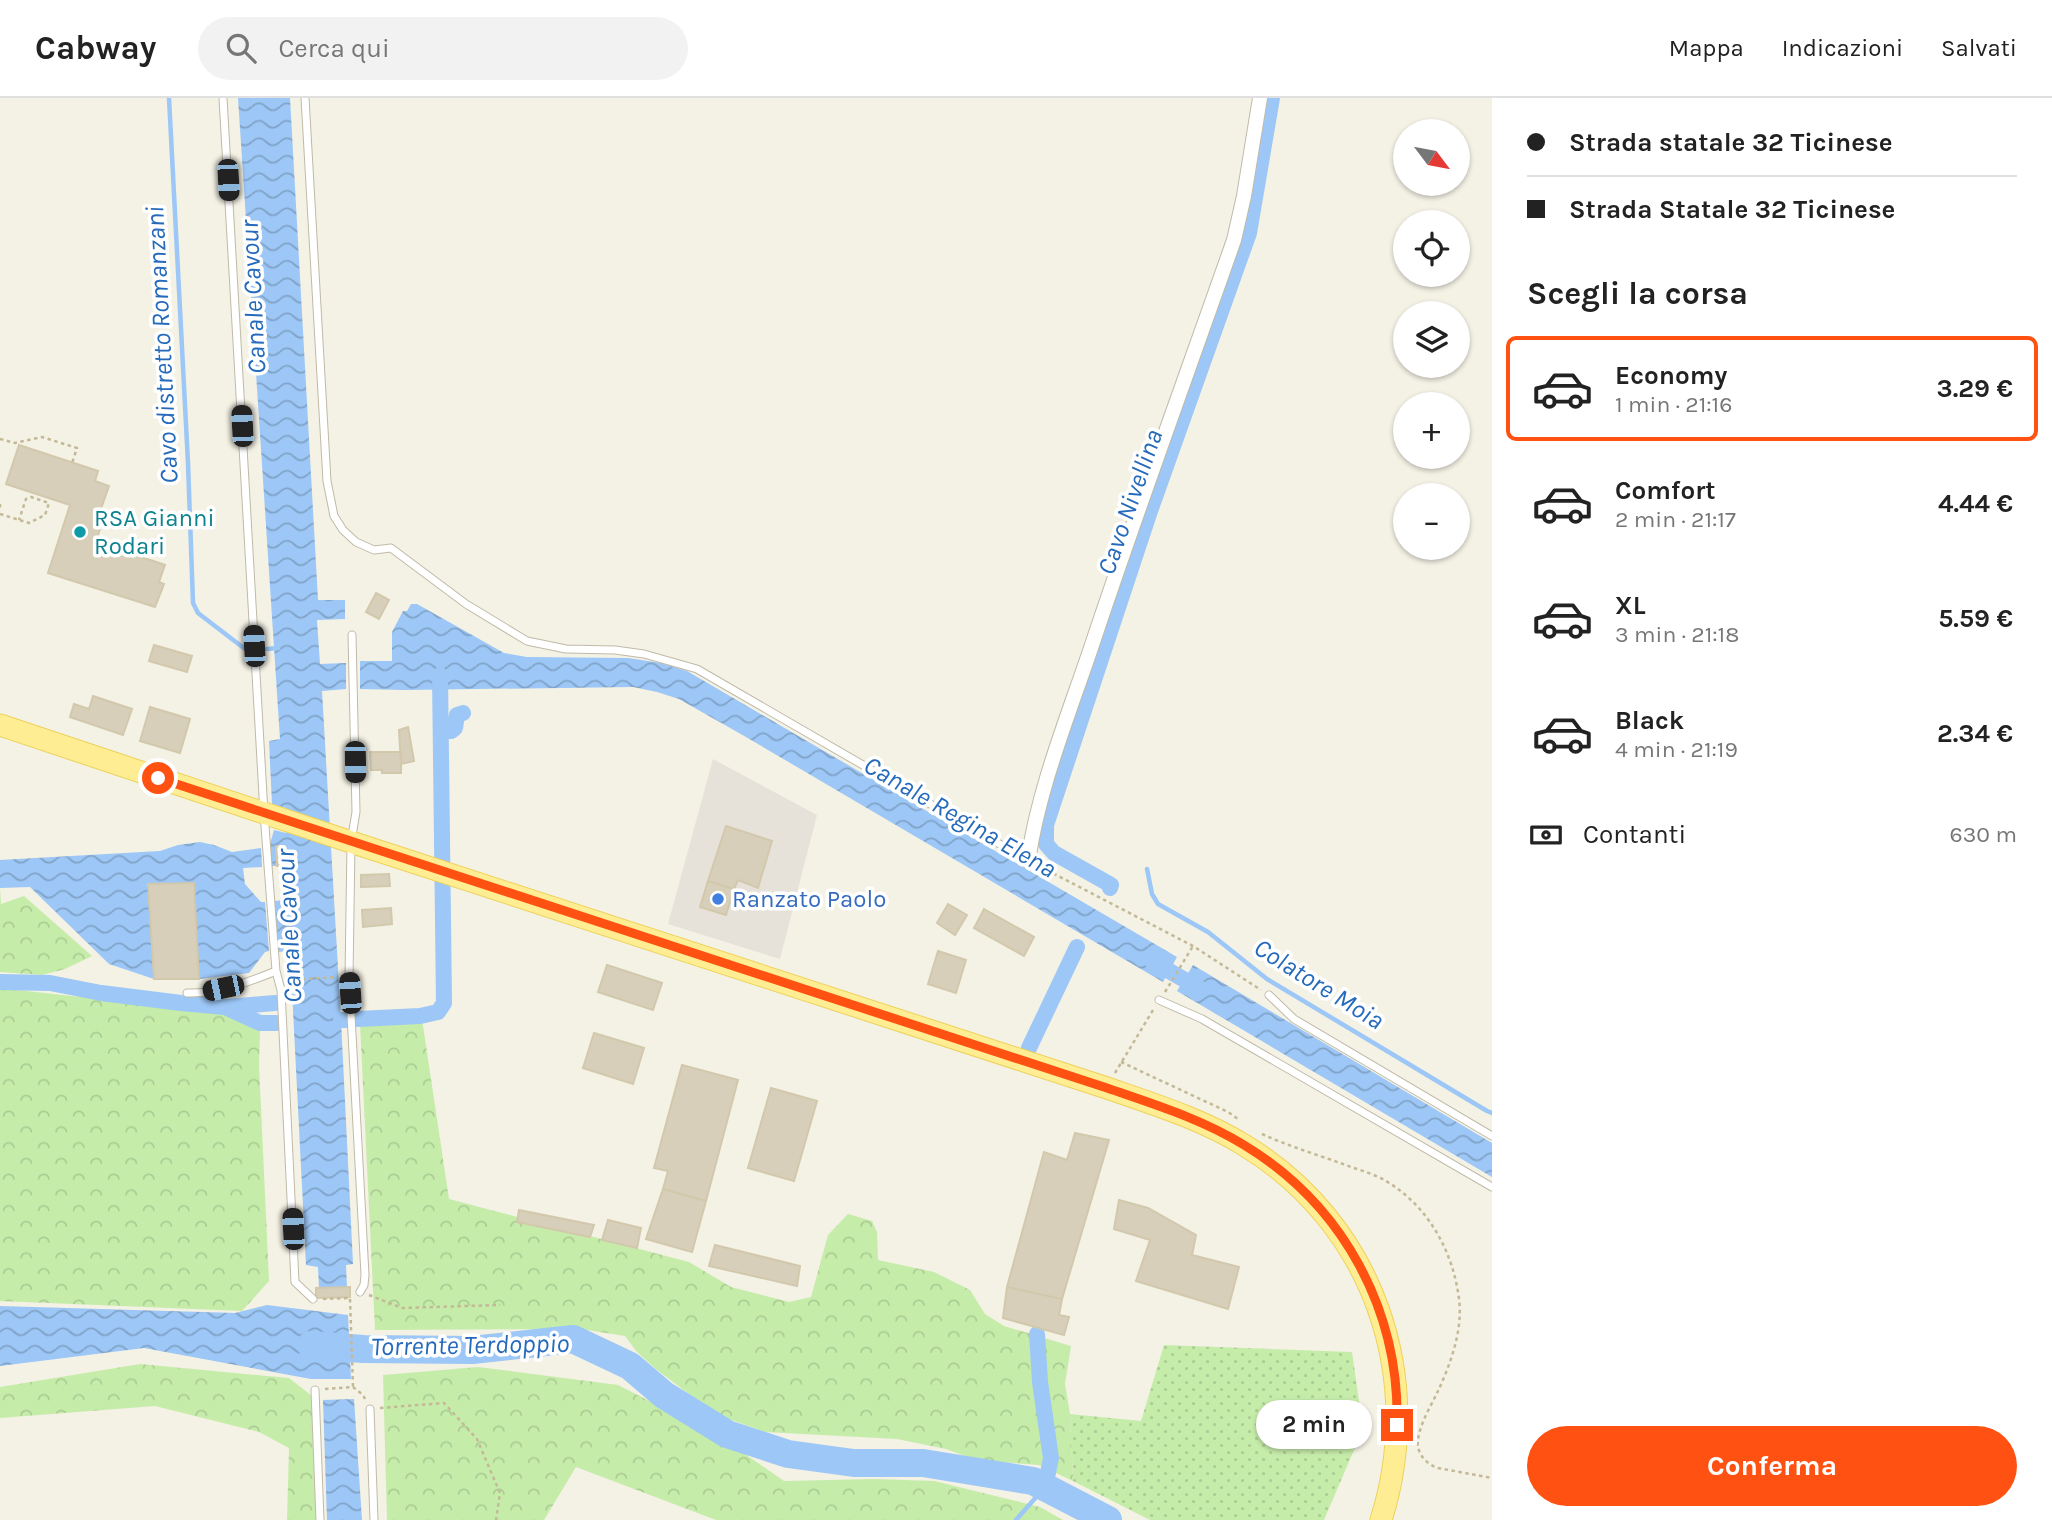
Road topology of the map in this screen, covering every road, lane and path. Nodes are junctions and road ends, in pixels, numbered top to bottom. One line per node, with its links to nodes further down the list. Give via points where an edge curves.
1 (223, 98): 10 (lane)
2 (304, 98): 12 (lane, via 327,481 334,516 343,530 374,550 391,548 466,604 527,641 566,649 644,653 698,669)
3 (1260, 98): 12 (street, via 1234,240 1103,610 1047,779)
4 (0, 439): 5 (path, via 15,443 42,438 77,448)
5 (72, 463)
6 (0, 514): 7 (path)
7 (19, 520): 7 (path, via 29,523 45,516 49,503 26,499)
8 (352, 635): 11 (lane, via 356,813)
9 (0, 725): 10 (main road)
10 (270, 815): 11 (main road); 14 (lane)
11 (343, 839): 21 (main road); 24 (lane, via 365,1275)
12 (1028, 861): 13 (path)
13 (1193, 946): 17 (path); 19 (path)
14 (276, 971): 18 (lane, via 223,988); 25 (lane, via 282,990 295,1282)
15 (338, 977): 16 (path)
16 (292, 979)
17 (1169, 986)
18 (187, 993)
19 (1269, 995): 22 (lane, via 1294,1019)
20 (1159, 1000): 21 (path); 23 (lane, via 1202,1019)
21 (1107, 1088): 33 (main road, via 1243,1144 1303,1190 1353,1255 1376,1299 1395,1377 1396,1440)
22 (1492, 1136)
23 (1492, 1187)
24 (360, 1292): 26 (path, via 402,1308)
25 (313, 1299): 27 (path, via 350,1299)
26 (500, 1305)
27 (353, 1387): 28 (path); 29 (path)
28 (314, 1390): 30 (lane)
29 (370, 1409): 31 (lane); 32 (path, via 444,1403 478,1439 500,1493)
30 (320, 1520)
31 (374, 1520)
32 (496, 1520)
33 (1381, 1520)

